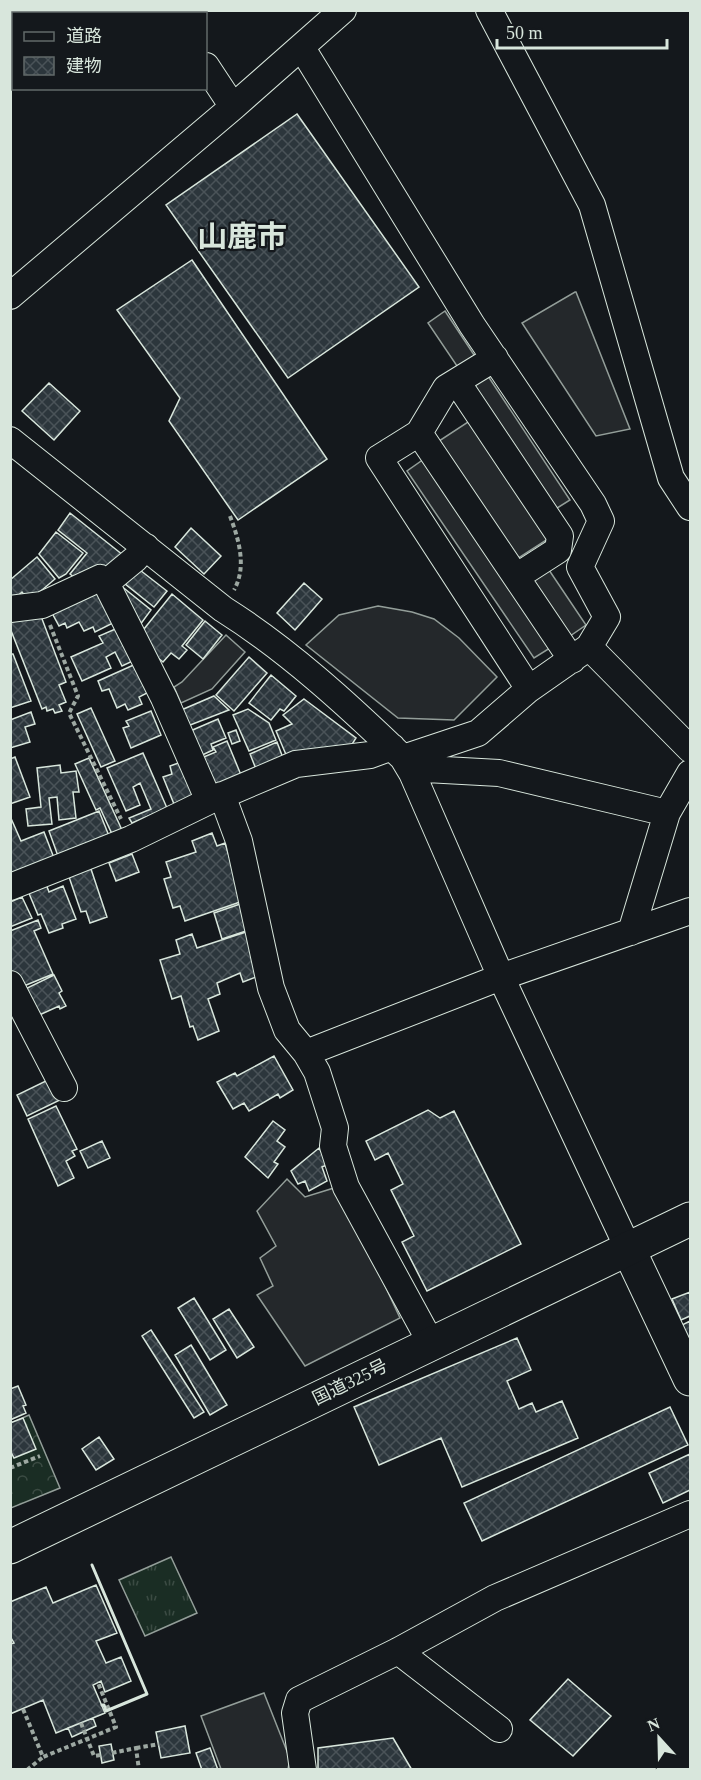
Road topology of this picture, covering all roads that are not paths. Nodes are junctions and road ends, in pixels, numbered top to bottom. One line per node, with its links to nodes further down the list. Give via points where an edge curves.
1 (343, 10): 3 (street)
2 (489, 10): 11 (street, via 592,205)
3 (302, 48): 5 (street); 7 (street)
4 (207, 68): 5 (street)
5 (233, 107): 6 (street)
6 (10, 296)
7 (495, 358): 8 (street); 17 (street, via 601,521 580,567 607,617)
8 (457, 382): 9 (street, via 446,388); 14 (street, via 560,536 558,550)
9 (419, 433): 14 (street); 18 (street, via 379,458)
10 (10, 440): 13 (street)
11 (681, 471): 12 (street)
12 (690, 507)
13 (146, 547): 15 (street); 20 (street, via 223,609 259,632)
14 (516, 577): 17 (street)
15 (106, 583): 16 (street, via 100,578 42,605); 22 (street)
16 (10, 609)
17 (581, 653): 18 (street); 19 (street)
18 (529, 689): 20 (street, via 478,733)
19 (690, 749)
20 (402, 759): 22 (street, via 370,755 296,764); 23 (street, via 426,770 499,773); 27 (street)
21 (690, 773): 23 (street)
22 (215, 798): 24 (street, via 131,839); 29 (street, via 238,841 271,988 287,1030)
23 (667, 813): 26 (street)
24 (10, 887)
25 (690, 911): 26 (street)
26 (631, 932): 27 (street)
27 (501, 978): 29 (street); 32 (street)
28 (10, 984): 30 (street)
29 (306, 1053): 33 (street, via 317,1072 335,1128 333,1146 346,1188)
30 (64, 1088)
31 (690, 1219): 32 (main road, 国道325号)
32 (628, 1248): 33 (main road, 国道325号); 34 (main road)
33 (430, 1344): 36 (main road, 国道325号)
34 (690, 1379)
35 (690, 1514): 37 (street, via 495,1598)
36 (10, 1547)
37 (398, 1651): 38 (street); 39 (street, via 298,1700 295,1713)
38 (499, 1729)
39 (303, 1770)

